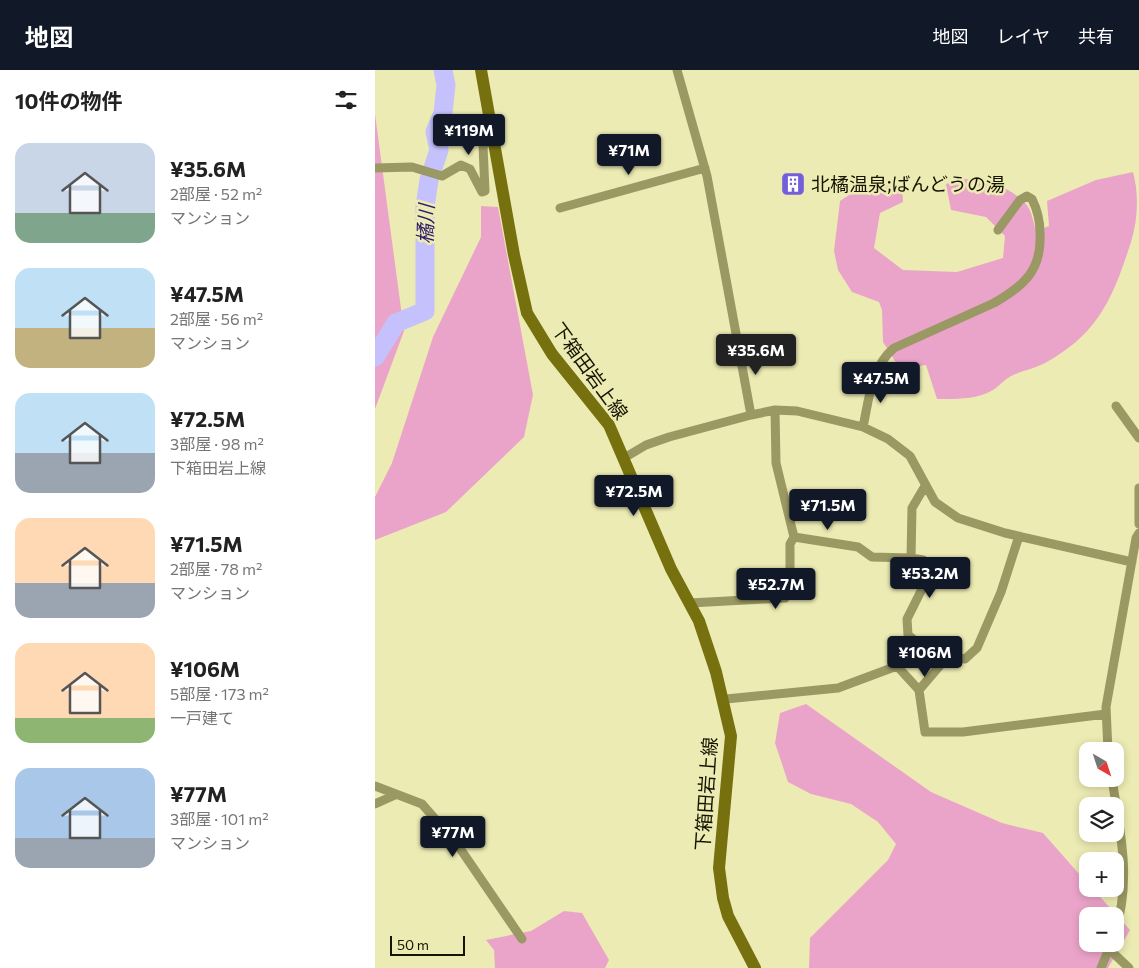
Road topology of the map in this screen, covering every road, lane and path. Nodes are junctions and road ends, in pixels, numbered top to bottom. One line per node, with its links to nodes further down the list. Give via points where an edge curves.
1 (481, 70): 3 (main road, 下箱田岩上線)
2 (677, 70): 5 (street)
3 (492, 137): 4 (street, via 483,146 485,191 482,192 470,169 461,165 442,176 412,167); 13 (main road, 下箱田岩上線, via 527,313 551,354 609,426)
4 (375, 168)
5 (705, 168): 6 (street); 10 (street)
6 (560, 208)
7 (998, 230): 11 (street, via 1021,200 1027,196 1032,199 1040,222 1041,246 1033,272 994,303 888,353 875,375)
8 (1116, 406): 12 (street)
9 (775, 410): 10 (street); 11 (street, via 797,411); 19 (street, via 776,462)
10 (751, 415): 13 (street, via 669,437)
11 (863, 427): 14 (street, via 888,439 910,456)
12 (1139, 438)
13 (624, 458): 22 (main road, 下箱田岩上線, via 671,568)
14 (925, 486): 18 (street, via 935,502 959,518); 20 (street, via 912,508)
15 (1139, 488): 16 (street)
16 (1139, 524)
17 (1139, 533): 21 (street)
18 (1019, 536): 21 (street); 23 (street, via 1001,592 977,648 965,659)
19 (794, 537): 20 (street, via 858,547 872,557); 22 (street, via 790,544 790,592 785,598)
20 (911, 558): 23 (street, via 923,560 925,583 907,619 908,635 922,646)
21 (1133, 562): 26 (street)
22 (690, 603): 36 (main road, 下箱田岩上線, via 716,672 731,736 719,868 723,898 731,923)
23 (948, 656): 24 (street)
24 (919, 690): 25 (street, via 897,666 838,688); 26 (street, via 925,732 963,732)
25 (726, 699)
26 (1106, 714): 27 (street)
27 (1108, 742)
28 (375, 786): 30 (street)
29 (1113, 788): 32 (street, via 1125,868)
30 (395, 794): 31 (street); 33 (street, via 422,804 457,844)
31 (375, 804)
32 (1121, 907)
33 (522, 939)
34 (1108, 952): 37 (street)
35 (1115, 952): 38 (street)
36 (755, 968)
37 (1101, 968)
38 (1129, 968)

